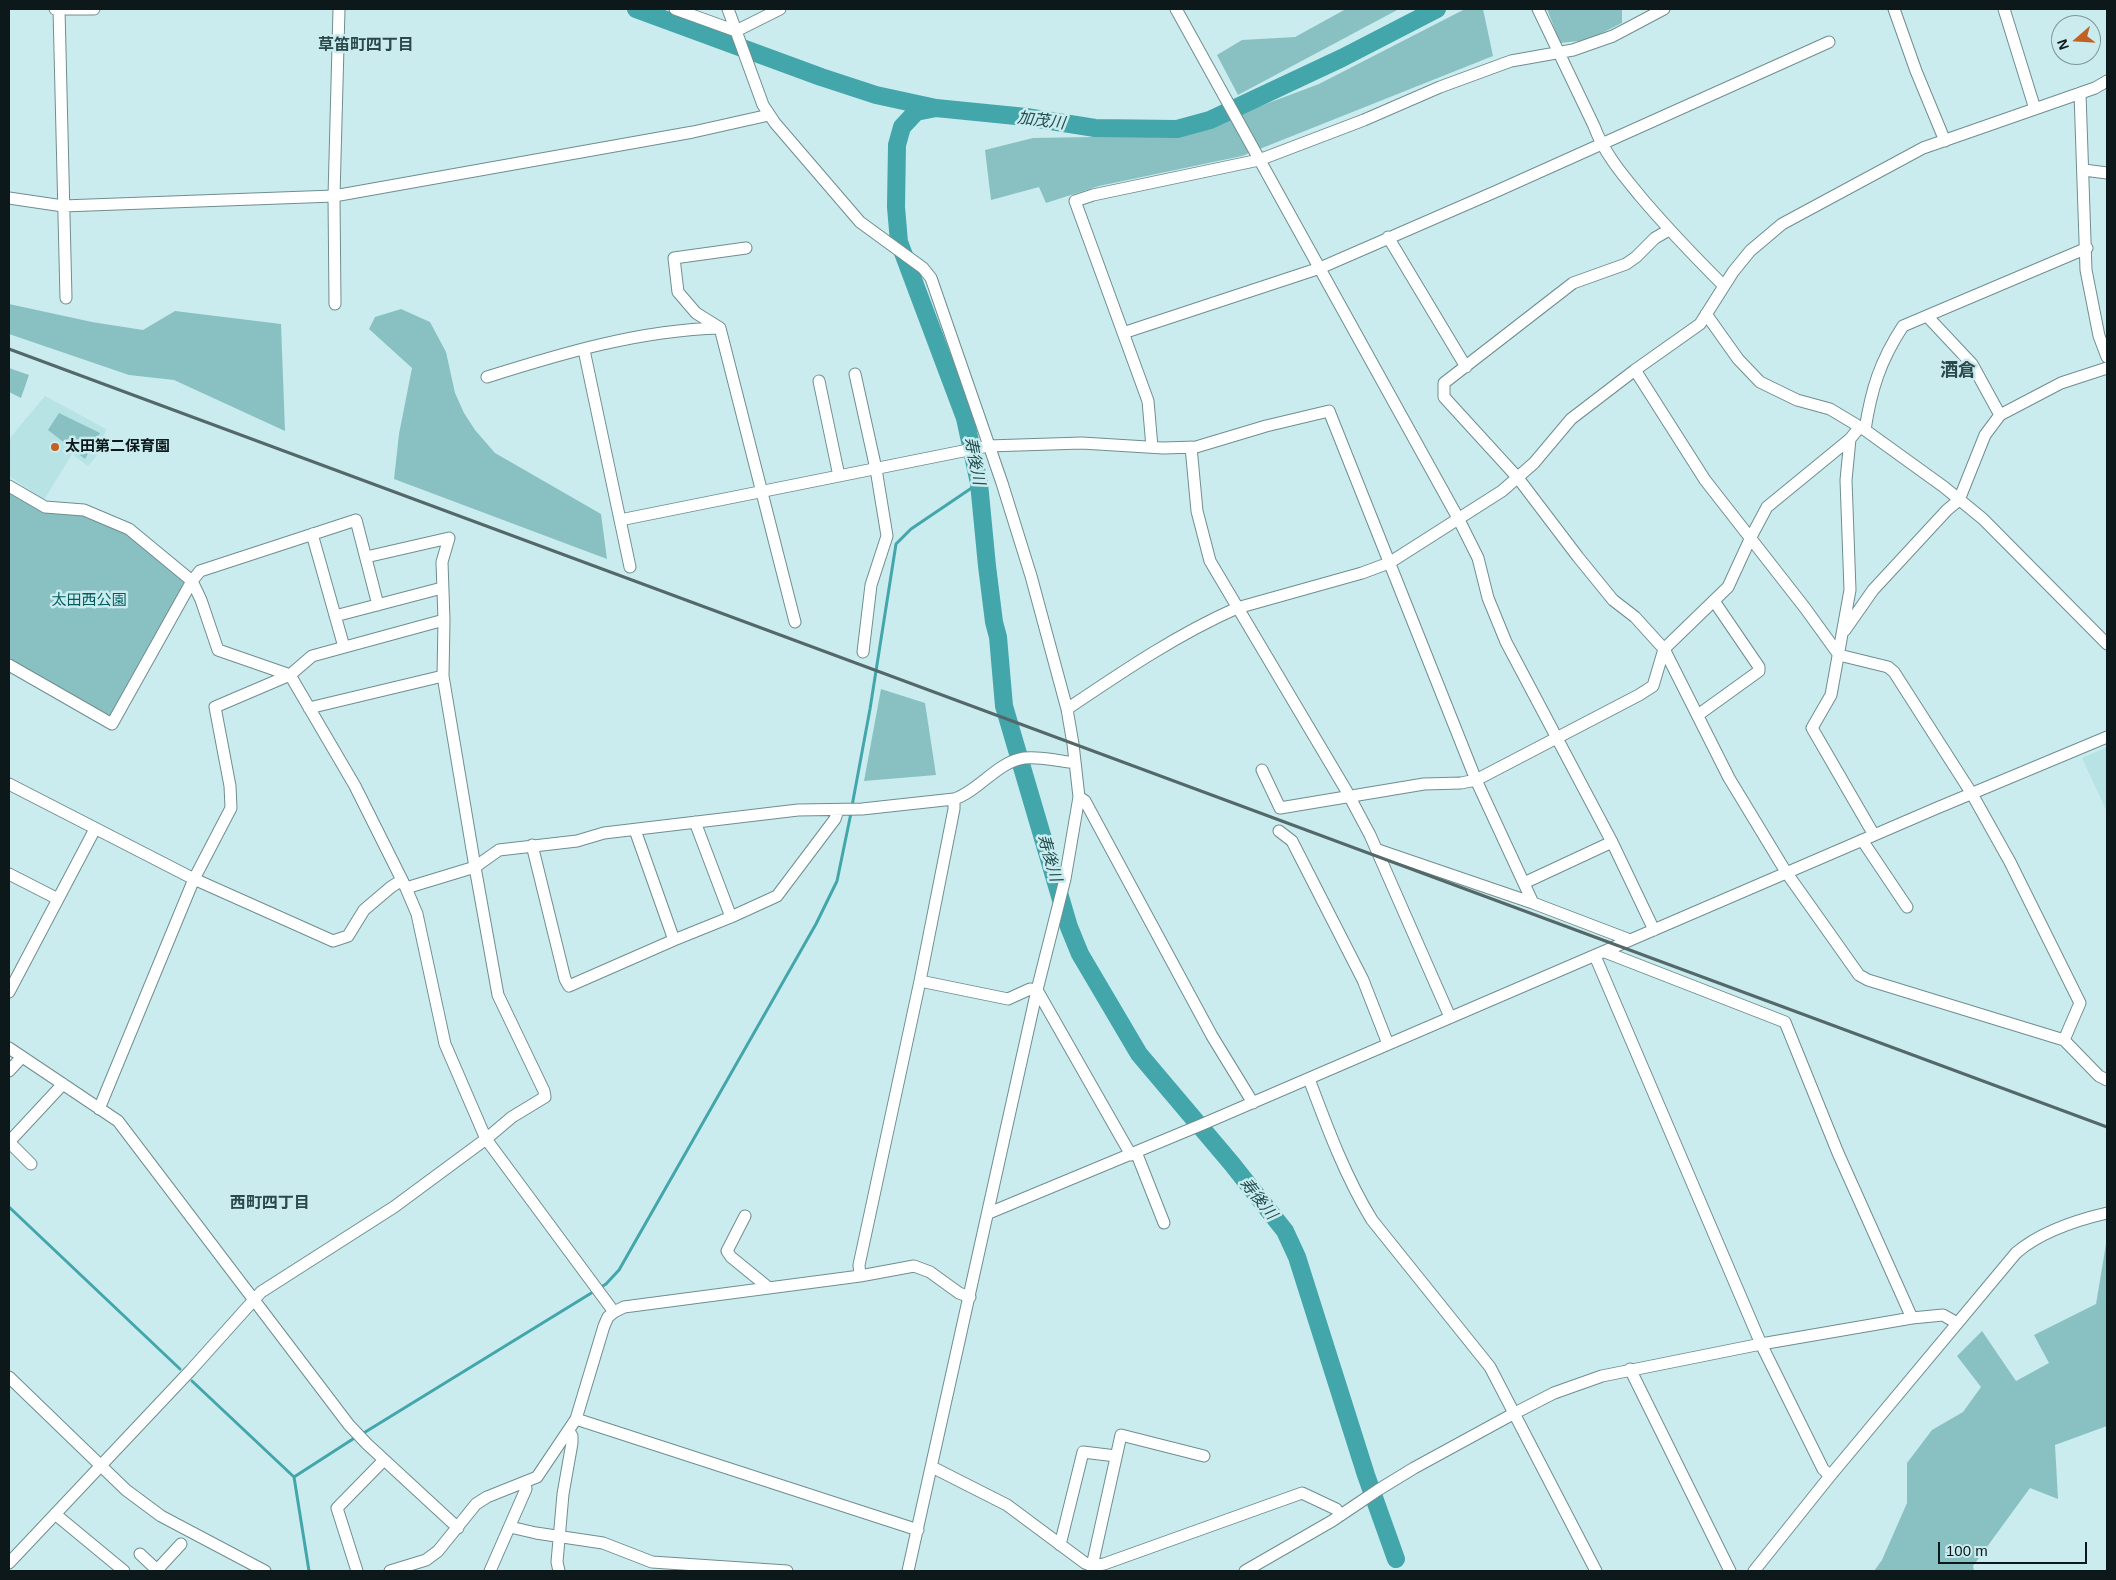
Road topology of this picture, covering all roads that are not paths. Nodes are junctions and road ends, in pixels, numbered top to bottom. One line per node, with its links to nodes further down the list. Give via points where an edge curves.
1 (58, 9): 2 (street); 26 (street)
2 (94, 9)
3 (338, 9): 24 (street)
4 (676, 9): 12 (street)
5 (728, 9): 12 (street)
6 (780, 9): 12 (street)
7 (1176, 9): 21 (street)
8 (1538, 9): 14 (street)
9 (1664, 9): 14 (street, via 1613,36)
10 (1894, 9): 19 (street)
11 (2004, 9): 17 (street)
12 (737, 35): 18 (street)
13 (1829, 42): 20 (street)
14 (1559, 53): 20 (street); 21 (street, via 1511,60)
15 (2107, 81): 16 (street)
16 (2080, 93): 17 (street); 22 (street)
17 (2036, 109): 19 (street)
18 (769, 115): 24 (street, via 693,132); 50 (street, via 860,222 923,268 931,278)
19 (1945, 141): 32 (street, via 1923,148 1782,224 1750,251)
20 (1601, 145): 27 (street); 28 (street)
21 (1259, 160): 31 (street); 38 (street, via 1075,201)
22 (2084, 170): 23 (street); 30 (street)
23 (2107, 173)
24 (334, 196): 26 (street); 34 (street)
25 (9, 198): 26 (street)
26 (63, 206): 33 (street)
27 (1669, 230): 32 (street); 41 (street, via 1626,264 1573,283)
28 (1388, 237): 31 (street); 41 (street)
29 (746, 248): 37 (street, via 674,258 678,292 696,313)
30 (2087, 248): 36 (street); 40 (street, via 2086,270 2099,336)
31 (1320, 268): 38 (street); 59 (street)
32 (1724, 286): 35 (street)
33 (66, 298)
34 (335, 304)
35 (1706, 314): 43 (street, via 1700,324); 48 (street, via 1738,359 1760,382 1797,400 1830,409)
36 (1927, 316): 47 (street, via 1972,364); 48 (street, via 1903,326 1892,343 1876,376)
37 (720, 328): 39 (street, via 689,329 621,340); 57 (street)
38 (1123, 333): 51 (street, via 1148,401)
39 (584, 350): 45 (street); 60 (street)
40 (2107, 357)
41 (1466, 367): 55 (street, via 1444,383 1444,397)
42 (2107, 368): 47 (street, via 2061,383)
43 (1634, 370): 55 (street, via 1571,419); 62 (street, via 1705,480)
44 (855, 374): 53 (street)
45 (487, 376)
46 (818, 381): 54 (street)
47 (2000, 415): 58 (street, via 1985,435)
48 (1862, 429): 49 (street); 58 (street)
49 (1850, 439): 62 (street, via 1767,508); 74 (street, via 1846,480 1850,590)
50 (985, 447): 51 (street, via 1082,443); 53 (street); 84 (street, via 1031,576)
51 (1152, 447): 52 (street)
52 (1190, 447): 64 (street, via 1329,411); 70 (street, via 1197,511 1210,561)
53 (876, 469): 54 (street); 78 (street, via 887,536 871,585)
54 (840, 476): 57 (street)
55 (1518, 478): 59 (street); 77 (street, via 1612,600 1635,617)
56 (9, 486): 66 (street, via 44,507 84,510 129,529)
57 (761, 492): 60 (street); 73 (street)
58 (1959, 500): 74 (street, via 1879,584); 75 (street, via 1983,519)
59 (1458, 518): 64 (street); 86 (street, via 1478,558 1488,598 1506,642)
60 (620, 520): 65 (street)
61 (312, 534): 63 (street, via 356,520); 66 (street, via 200,570); 71 (street)
62 (1751, 537): 68 (street, via 1728,587); 79 (street)
63 (366, 557): 67 (street, via 449,538 442,562); 69 (street)
64 (1389, 564): 70 (street); 90 (street)
65 (630, 567)
66 (192, 581): 80 (street, via 112,724); 81 (street, via 218,650)
67 (442, 588): 69 (street); 72 (street)
68 (1714, 601): 77 (street); 85 (street, via 1759,667 1758,671)
69 (378, 605): 71 (street)
70 (1237, 608): 84 (street, via 1195,628); 93 (street)
71 (335, 616): 76 (street)
72 (444, 620): 76 (street); 82 (street)
73 (795, 622)
74 (1842, 633): 79 (street)
75 (2107, 644)
76 (344, 647): 81 (street, via 312,656)
77 (1664, 649): 85 (street); 86 (street, via 1653,686)
78 (863, 652)
79 (1839, 655): 92 (street, via 1888,667 1894,672); 101 (street, via 1831,695 1812,728)
80 (9, 665)
81 (290, 675): 83 (street); 109 (street, via 215,707 231,808)
82 (443, 676): 83 (street); 106 (street)
83 (309, 708): 111 (street, via 355,786)
84 (1067, 709): 88 (street)
85 (1698, 715): 107 (street, via 1729,778)
86 (1557, 737): 90 (street); 103 (street)
87 (2107, 737): 92 (street)
88 (1075, 763): 94 (street); 95 (street, via 1020,759 964,796)
89 (1262, 770): 93 (street, via 1280,808)
90 (1476, 780): 93 (street); 110 (street)
91 (9, 784): 98 (street)
92 (1972, 794): 101 (street); 124 (street, via 2010,862 2080,1003)
93 (1348, 795): 105 (street)
94 (1079, 797): 121 (street, via 1056,917); 132 (street, via 1085,801 1212,1036)
95 (954, 799): 96 (street); 120 (street)
96 (841, 810): 97 (street, via 798,810); 115 (street, via 777,896)
97 (695, 822): 99 (street); 115 (street)
98 (95, 829): 109 (street); 112 (street)
99 (635, 830): 104 (street, via 604,833 577,841); 117 (street)
100 (1280, 831): 125 (street, via 1292,841 1341,935)
101 (1874, 835): 102 (street)
102 (1862, 840): 107 (street); 114 (street)
103 (1612, 842): 110 (street); 116 (street)
104 (532, 845): 106 (street, via 499,850); 117 (street, via 569,986)
105 (1378, 850): 113 (street); 123 (street)
106 (475, 867): 111 (street); 134 (street, via 498,995 545,1097 512,1117)
107 (1786, 872): 116 (street); 124 (street, via 1859,975)
108 (9, 874): 112 (street)
109 (194, 879): 111 (street, via 333,941 348,936 364,910 391,887); 133 (street)
110 (1524, 883): 113 (street)
111 (404, 884): 134 (street, via 416,914 445,1044)
112 (58, 899): 122 (street)
113 (1533, 904): 118 (street)
114 (1907, 908)
115 (731, 917): 117 (street)
116 (1654, 930): 118 (street)
117 (674, 940)
118 (1630, 940): 119 (street)
119 (1600, 954): 123 (street); 147 (street, via 1785,1022 1838,1153); 149 (street)
120 (920, 981): 121 (street, via 1008,999 1030,989); 142 (street, via 859,1265)
121 (1037, 990): 136 (street); 138 (street)
122 (9, 992)
123 (1450, 1017): 125 (street)
124 (2064, 1040): 130 (street, via 2099,1076)
125 (1388, 1044): 129 (street)
126 (9, 1048): 127 (street)
127 (22, 1057): 128 (street); 131 (street)
128 (9, 1071)
129 (1309, 1079): 132 (street); 152 (street, via 1339,1155 1368,1213 1490,1367)
130 (2107, 1080)
131 (63, 1084): 133 (street); 135 (street)
132 (1253, 1103): 136 (street)
133 (99, 1109): 145 (street, via 118,1121)
134 (486, 1139): 145 (street, via 394,1207 261,1292); 146 (street)
135 (9, 1142): 137 (street)
136 (1133, 1154): 138 (street); 141 (street)
137 (31, 1164)
138 (989, 1213): 144 (street)
139 (2107, 1213): 148 (street, via 2030,1241)
140 (744, 1216): 143 (street, via 727,1251)
141 (1164, 1223)
142 (860, 1276): 143 (street); 144 (street, via 914,1266)
143 (769, 1288): 146 (street)
144 (970, 1297): 159 (street)
145 (255, 1301): 157 (street, via 354,1430); 158 (street)
146 (614, 1312): 153 (street, via 604,1326)
147 (1912, 1318): 148 (street, via 1943,1315); 149 (street)
148 (1957, 1323): 160 (street)
149 (1761, 1344): 150 (street); 160 (street, via 1823,1469)
150 (1630, 1369): 152 (street, via 1554,1393); 184 (street)
151 (9, 1377): 158 (street)
152 (1513, 1414): 163 (street); 183 (street)
153 (576, 1420): 154 (street); 166 (street)
154 (569, 1430): 161 (street, via 537,1477); 167 (street, via 572,1443)
155 (1116, 1456): 156 (street, via 1121,1435); 169 (street, via 1083,1452); 172 (street)
156 (1204, 1456)
157 (384, 1460): 165 (street); 176 (street, via 337,1508)
158 (100, 1465): 162 (street); 175 (street, via 126,1490 161,1516)
159 (932, 1467): 166 (street); 169 (street, via 1006,1505)
160 (1830, 1476): 185 (street)
161 (525, 1483): 164 (street, via 526,1489); 165 (street, via 476,1504)
162 (55, 1514): 171 (street); 174 (street)
163 (1341, 1514): 172 (street, via 1302,1493); 182 (street)
164 (510, 1527): 167 (street); 178 (street)
165 (458, 1528): 177 (street, via 426,1560)
166 (918, 1530): 181 (street)
167 (559, 1535): 179 (street); 180 (street, via 603,1543 652,1562)
168 (181, 1544): 173 (street)
169 (1060, 1544): 172 (street)
170 (140, 1554): 173 (street)
171 (9, 1563)
172 (1093, 1568)
173 (158, 1570)
174 (124, 1571)
175 (265, 1571)
176 (357, 1571)
177 (390, 1571)
178 (490, 1571)
179 (559, 1571)
180 (787, 1571)
181 (908, 1571)
182 (1245, 1571)
183 (1596, 1571)
184 (1730, 1571)
185 (1754, 1571)

